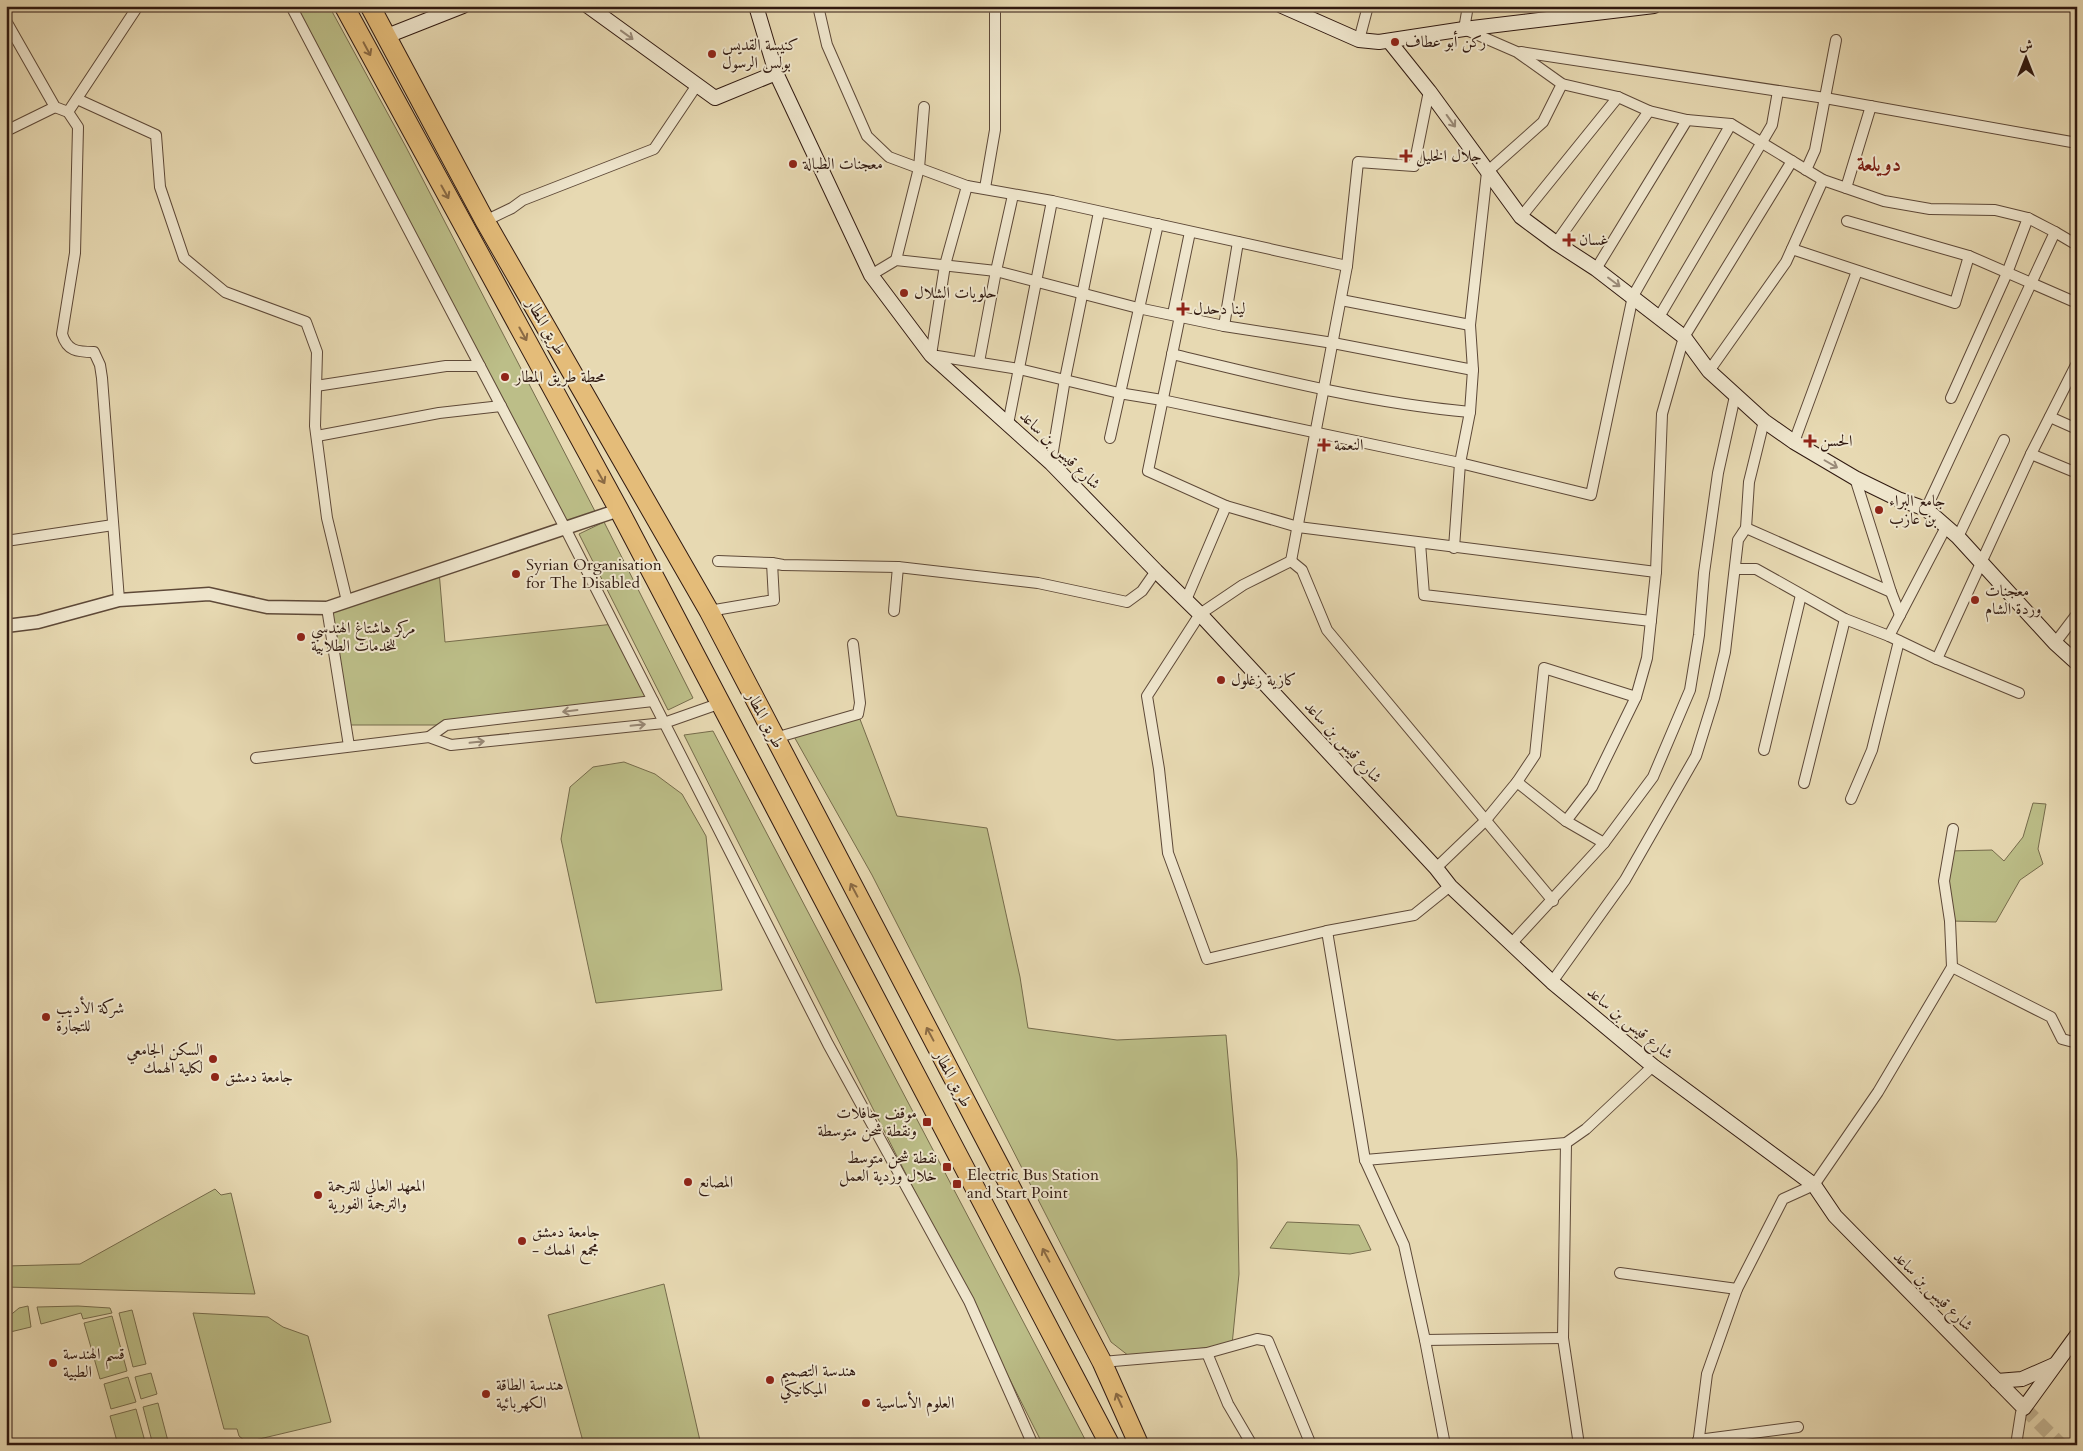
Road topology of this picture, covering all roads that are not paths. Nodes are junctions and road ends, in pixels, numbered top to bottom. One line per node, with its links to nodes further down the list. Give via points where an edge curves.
1 (138, 6): 30 (street)
2 (291, 6): 89 (street)
3 (344, 6): 118 (highway, طريق المطار, one-way to 118)
4 (370, 6): 18 (highway, طريق المطار)
5 (462, 6): 18 (main road)
6 (588, 6): 25 (main road, one-way to 25)
7 (756, 6): 23 (main road, شارع قيس بن ساعد)
8 (818, 6): 42 (street, via 827,45 867,136 889,157)
9 (995, 6): 47 (street, via 995,130)
10 (1282, 6): 14 (main road)
11 (1368, 6): 19 (street)
12 (1468, 6): 17 (street)
13 (1654, 6): 15 (main road)
14 (1303, 11): 19 (main road)
15 (1572, 12): 17 (main road)
16 (6, 21): 32 (street)
17 (1464, 29): 21 (main road); 22 (street)
18 (386, 36): 54 (highway, طريق المطار)
19 (1359, 40): 21 (main road)
20 (1836, 40): 29 (street)
21 (1389, 41): 26 (main road)
22 (1517, 52): 24 (street); 27 (street)
23 (776, 73): 25 (main road, via 715,98); 71 (main road, شارع قيس بن ساعد)
24 (1562, 84): 28 (street); 44 (street, via 1543,122)
25 (697, 85): 54 (street, via 654,149 523,200)
26 (1429, 91): 44 (main road, one-way to 44); 66 (street, via 1414,166 1358,162)
27 (1778, 91): 29 (street); 40 (street, via 1772,125)
28 (1618, 97): 34 (street); 52 (street)
29 (1825, 98): 31 (street); 43 (street, via 1815,150)
30 (77, 99): 35 (street); 94 (street, via 156,135 160,187 184,258 225,292 306,322 317,352)
31 (1871, 106): 39 (street); 48 (street)
32 (55, 107): 35 (street); 38 (street)
33 (924, 107): 42 (street)
34 (1649, 111): 36 (street); 60 (street)
35 (68, 112): 119 (street, via 78,127 76,252 62,334 65,344 75,352 94,352 100,365)
36 (1687, 120): 37 (street); 67 (street)
37 (1732, 124): 40 (street); 75 (street)
38 (6, 131)
39 (2077, 142)
40 (1762, 143): 41 (street); 80 (street)
41 (1792, 161): 43 (street); 83 (street)
42 (919, 168): 46 (street); 64 (street)
43 (1806, 170): 45 (street)
44 (1488, 172): 52 (main road); 81 (street)
45 (1823, 180): 48 (street); 62 (street)
46 (967, 186): 47 (street); 65 (street)
47 (985, 188): 49 (street)
48 (1846, 188): 53 (street, via 1884,201 1912,206 1995,210)
49 (1013, 195): 50 (street); 69 (street)
50 (1052, 201): 51 (street); 72 (street)
51 (1098, 212): 56 (street); 74 (street)
52 (1521, 217): 60 (main road)
53 (2028, 218): 58 (street); 70 (street)
54 (485, 221): 142 (highway, طريق المطار)
55 (1847, 221): 63 (street)
56 (1158, 224): 57 (street); 78 (street)
57 (1190, 232): 59 (street); 79 (street)
58 (2055, 232): 61 (street); 73 (street)
59 (1238, 242): 66 (street); 82 (street)
60 (1556, 243): 67 (main road)
61 (2077, 245)
62 (1792, 249): 68 (street); 92 (street)
63 (1969, 256): 68 (street, via 1955,303); 70 (street)
64 (896, 260): 65 (street); 71 (street)
65 (945, 265): 69 (street); 86 (street)
66 (1347, 266): 76 (street)
67 (1596, 268): 75 (main road, one-way to 75)
68 (1857, 271): 110 (street)
69 (996, 272): 72 (street); 87 (street)
70 (2007, 273): 73 (street); 98 (street)
71 (871, 275): 86 (main road, شارع قيس بن ساعد)
72 (1037, 281): 74 (street); 90 (street)
73 (2030, 283): 77 (street); 117 (street)
74 (1082, 292): 78 (street); 93 (street)
75 (1633, 296): 80 (main road); 113 (street, via 1591,495)
76 (1341, 300): 81 (street); 84 (street)
77 (2077, 303)
78 (1138, 308): 79 (street); 96 (street)
79 (1176, 315): 82 (street); 85 (street)
80 (1659, 317): 83 (main road)
81 (1470, 325): 91 (street)
82 (1224, 326): 84 (street)
83 (1684, 337): 92 (main road); 135 (street, via 1662,414)
84 (1333, 343): 91 (street); 95 (street)
85 (1172, 354): 95 (street); 99 (street)
86 (931, 355): 87 (street); 104 (main road, شارع قيس بن ساعد)
87 (979, 362): 90 (street)
88 (2077, 363): 102 (street)
89 (480, 366): 94 (street, via 446,366); 100 (street)
90 (1019, 369): 93 (street); 104 (street)
91 (1473, 370): 101 (street)
92 (1710, 371): 97 (main road)
93 (1065, 379): 96 (street); 112 (street)
94 (316, 386): 107 (street)
95 (1324, 390): 101 (street, via 1424,408); 106 (street)
96 (1119, 393): 99 (street); 108 (street)
97 (1735, 396): 103 (main road); 172 (street, via 1718,473 1704,573 1700,635 1690,690 1653,778)
98 (1951, 398)
99 (1162, 400): 106 (street); 116 (street, via 1148,471)
100 (501, 406): 107 (street, via 439,413); 121 (street)
101 (1470, 412): 113 (street)
102 (2050, 417): 105 (street); 111 (street)
103 (1764, 421): 110 (main road); 123 (street, via 1749,482)
104 (1008, 424): 112 (main road, شارع قيس بن ساعد)
105 (2077, 429)
106 (1316, 434): 113 (street); 122 (street)
107 (317, 436): 140 (street, via 327,518)
108 (1110, 438)
109 (2004, 440): 124 (street)
110 (1794, 442): 115 (main road, one-way to 115)
111 (2031, 454): 114 (street); 131 (street)
112 (1051, 463): 134 (main road, شارع قيس بن ساعد)
113 (1460, 463): 127 (street)
114 (2077, 473)
115 (1855, 478): 117 (main road, via 1898,500); 136 (street)
116 (1226, 506): 122 (street); 139 (street)
117 (1926, 509): 120 (main road)
118 (620, 510): 121 (street); 159 (highway, طريق المطار)
119 (113, 525): 125 (street); 138 (street)
120 (1946, 527): 124 (main road); 145 (street)
121 (566, 528): 140 (street); 158 (street)
122 (1298, 528): 126 (street); 129 (street)
123 (1746, 528): 133 (street, via 1738,540); 136 (street)
124 (1958, 537): 131 (main road)
125 (6, 540)
126 (1420, 544): 127 (street); 148 (street, via 1424,595)
127 (1454, 548): 135 (street)
128 (718, 561): 130 (street)
129 (1291, 561): 144 (street, via 1243,585); 169 (street, via 1302,570 1327,630)
130 (772, 562): 132 (street, via 783,565); 142 (street, via 774,600)
131 (1980, 562): 152 (main road); 154 (street)
132 (898, 567): 134 (street, via 1038,583 1127,602 1142,591); 143 (street)
133 (1735, 568): 137 (street, via 1756,569); 179 (street, via 1725,652 1696,756 1626,880)
134 (1156, 572): 139 (main road, شارع قيس بن ساعد)
135 (1656, 572): 148 (street)
136 (1891, 592): 145 (street)
137 (1802, 595): 147 (street); 164 (street)
138 (119, 600): 141 (street, via 209,594 268,607); 149 (street, via 38,622)
139 (1186, 600): 144 (main road, شارع قيس بن ساعد)
140 (347, 601): 141 (street)
141 (328, 608): 163 (street)
142 (708, 611): 162 (highway, طريق المطار)
143 (894, 611)
144 (1200, 614): 173 (main road, شارع قيس بن ساعد); 176 (street, via 1147,696 1168,853 1207,959)
145 (1900, 614): 150 (street)
146 (2077, 614): 152 (street)
147 (1845, 619): 150 (street); 167 (street)
148 (1651, 621): 157 (street, via 1647,658)
149 (6, 626)
150 (1888, 636): 151 (street)
151 (1899, 641): 154 (street); 168 (street, via 1872,750)
152 (2055, 643): 155 (main road)
153 (853, 644): 162 (street, via 861,708 858,714)
154 (1937, 659): 156 (street)
155 (2077, 663)
156 (2019, 693)
157 (1636, 697): 166 (street, via 1544,668 1535,755); 170 (street, via 1592,787)
158 (653, 701): 160 (street); 161 (street, one-way to 161, via 446,726)
159 (721, 703): 160 (street); 198 (highway, طريق المطار)
160 (664, 723): 161 (street, one-way to 160, via 451,745); 197 (street, via 828,1044 969,1301)
161 (429, 737): 163 (street)
162 (775, 738): 191 (highway, طريق المطار, one-way to 162)
163 (349, 746): 165 (street)
164 (1764, 750)
165 (256, 758)
166 (1517, 782): 169 (street); 170 (street)
167 (1804, 783)
168 (1851, 799)
169 (1485, 821): 173 (street); 175 (street)
170 (1566, 821): 172 (street)
171 (1953, 829): 178 (street, via 1944,881)
172 (1604, 843): 175 (street)
173 (1436, 868): 174 (main road, شارع قيس بن ساعد)
174 (1450, 886): 176 (street, via 1414,915); 177 (main road, شارع قيس بن ساعد)
175 (1552, 900): 177 (street)
176 (1327, 931): 183 (street)
177 (1511, 944): 179 (main road, شارع قيس بن ساعد)
178 (1952, 967): 180 (street, via 2050,1017 2062,1039); 184 (street, via 1878,1092)
179 (1552, 982): 181 (main road, شارع قيس بن ساعد)
180 (2077, 1043)
181 (1653, 1066): 182 (street); 184 (main road, شارع قيس بن ساعد)
182 (1566, 1143): 183 (street); 188 (street)
183 (1365, 1160): 189 (street, via 1404,1244)
184 (1814, 1185): 186 (street, via 1782,1199); 193 (main road, شارع قيس بن ساعد, via 1835,1216)
185 (1620, 1273): 186 (street)
186 (1736, 1289): 196 (street, via 1707,1374)
187 (2077, 1335): 192 (main road)
188 (1563, 1338): 189 (street); 203 (street)
189 (1425, 1340): 202 (street)
190 (1207, 1353): 191 (street); 200 (street, via 1228,1404); 201 (street, via 1257,1339 1268,1341)
191 (1102, 1362): 199 (highway, طريق المطار, one-way to 191)
192 (2057, 1364): 193 (main road, via 2022,1379); 194 (main road)
193 (1997, 1381): 194 (main road, شارع قيس بن ساعد)
194 (2024, 1408): 204 (street)
195 (1798, 1427): 196 (street)
196 (1698, 1443)
197 (1033, 1445)
198 (1110, 1445)
199 (1139, 1445)
200 (1252, 1445)
201 (1311, 1445)
202 (1444, 1445)
203 (1579, 1445)
204 (2016, 1445)

